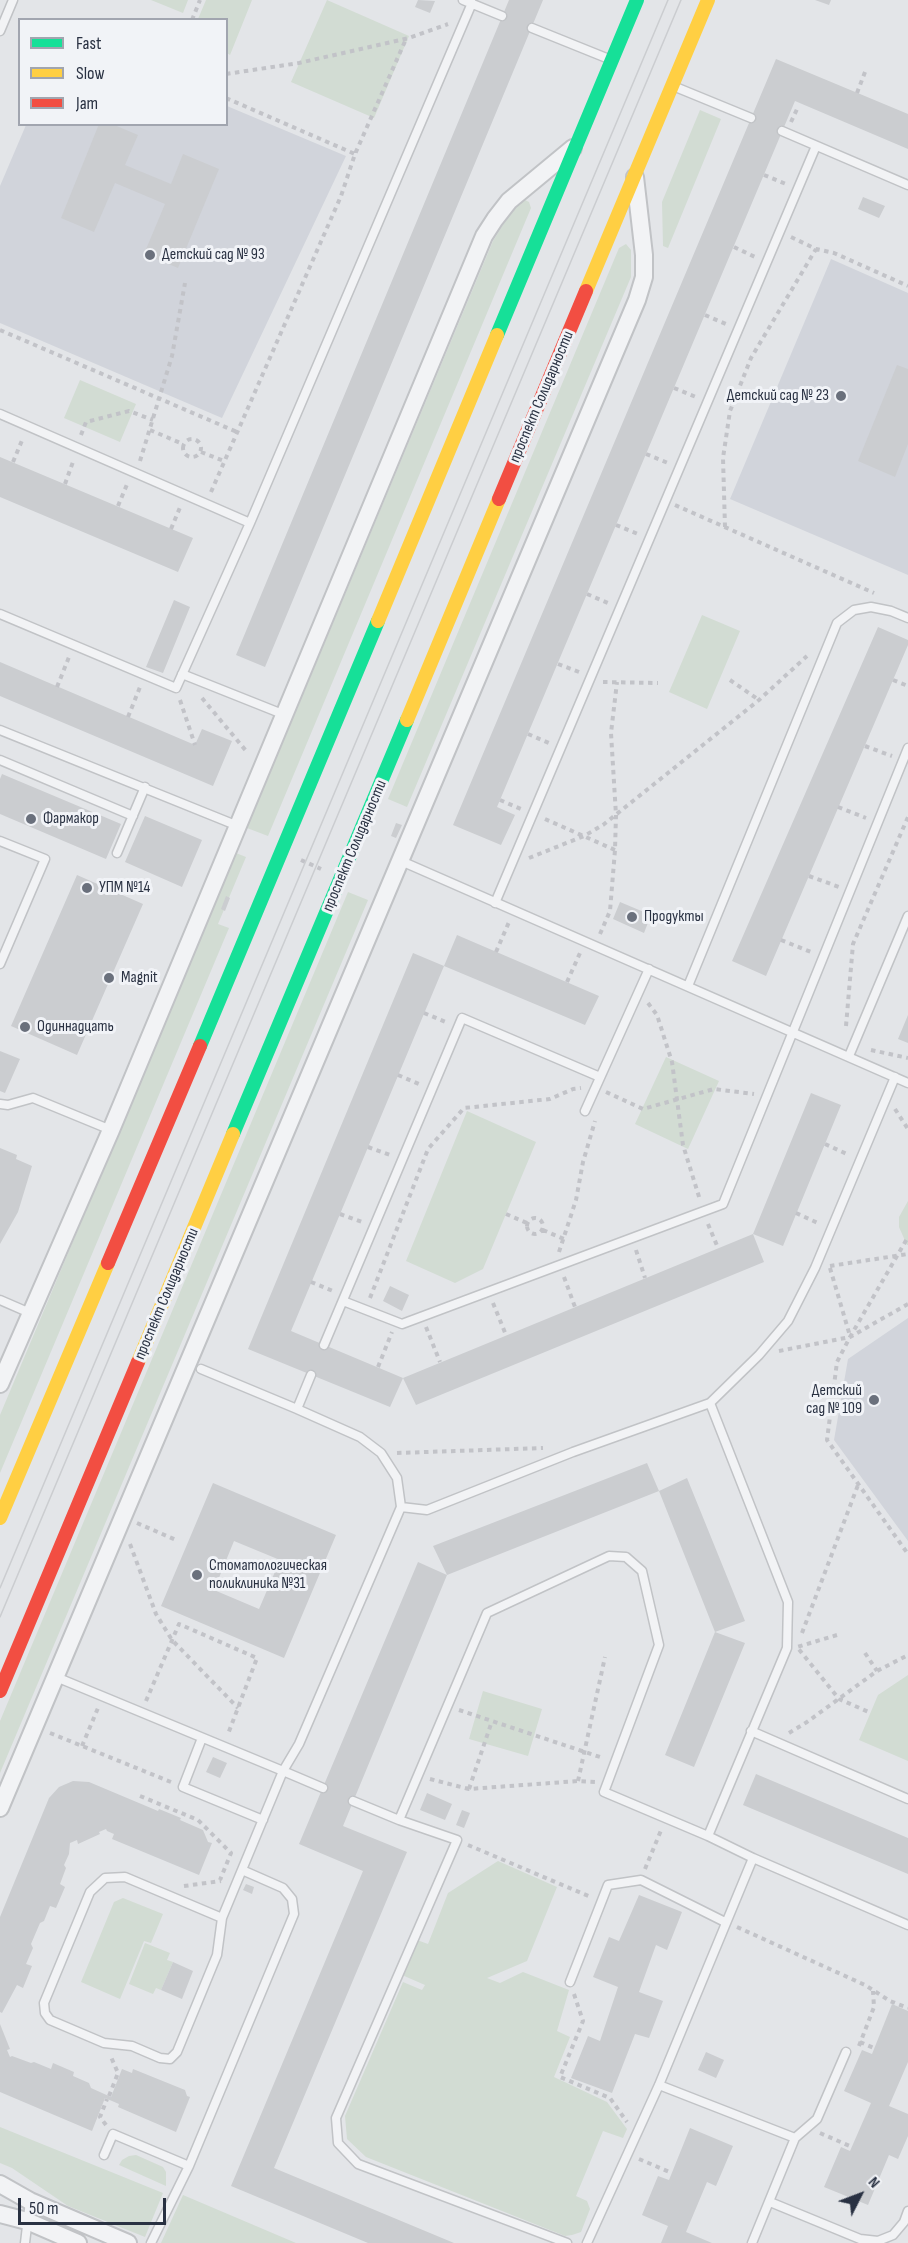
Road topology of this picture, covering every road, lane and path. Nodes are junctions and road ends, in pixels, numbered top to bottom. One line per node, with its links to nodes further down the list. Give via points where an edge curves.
1 (13, 0): 10 (lane)
2 (200, 0): 7 (path)
3 (637, 0): 12 (main road)
4 (708, 0): 15 (main road, проспект Солидарности)
5 (467, 2): 6 (lane); 8 (lane)
6 (502, 16)
7 (193, 18)
8 (466, 18): 11 (path); 57 (lane)
9 (532, 28): 12 (lane)
10 (0, 31)
11 (406, 39): 14 (path, via 299,63); 22 (path)
12 (612, 61): 20 (main road)
13 (865, 72): 16 (path)
14 (228, 74)
15 (672, 85): 18 (lane); 23 (main road, проспект Солидарности)
16 (857, 93)
17 (228, 99): 22 (path)
18 (751, 118)
19 (782, 131): 21 (lane)
20 (576, 146): 78 (street, via 509,201 484,236); 187 (main road)
21 (816, 146): 25 (lane); 26 (lane)
22 (355, 154): 43 (path, via 341,196)
23 (635, 173): 103 (street, via 644,255 644,277 637,300); 200 (main road, проспект Солидарности)
24 (764, 175): 26 (path)
25 (908, 184)
26 (797, 189): 27 (lane)
27 (780, 231): 29 (path); 30 (lane)
28 (734, 247): 30 (path)
29 (816, 249): 32 (path, via 834,253); 59 (path, via 752,358 730,411 723,458)
30 (767, 262): 35 (lane)
31 (185, 283): 37 (path)
32 (908, 286)
33 (705, 315): 35 (path)
34 (0, 330): 37 (path)
35 (738, 330): 38 (lane)
36 (674, 388): 38 (path)
37 (160, 399): 40 (path); 43 (path)
38 (707, 402): 50 (lane)
39 (0, 414): 41 (lane)
40 (153, 420): 42 (path); 45 (path, via 129,411 86,422)
41 (27, 426): 45 (lane); 49 (path)
42 (150, 430): 44 (path); 51 (path)
43 (237, 432): 48 (path)
44 (183, 444): 46 (path, via 188,457); 46 (path, via 196,439)
45 (78, 448): 51 (lane); 52 (path)
46 (201, 452): 48 (path)
47 (646, 454): 50 (path)
48 (225, 461): 55 (path)
49 (13, 462)
50 (679, 467): 54 (lane)
51 (134, 473): 53 (lane); 56 (path)
52 (65, 484)
53 (186, 495): 55 (lane); 60 (path)
54 (665, 500): 59 (path); 61 (lane)
55 (206, 504): 57 (lane)
56 (118, 506)
57 (250, 523): 70 (lane)
58 (616, 525): 61 (path)
59 (725, 527): 62 (path)
60 (171, 529)
61 (649, 538): 64 (lane)
62 (876, 593)
63 (587, 594): 64 (path)
64 (620, 607): 84 (lane)
65 (0, 614): 68 (lane)
66 (908, 618): 67 (lane, via 871,607 854,610 837,623)
67 (829, 643): 77 (path, via 817,648); 119 (lane)
68 (74, 645): 69 (lane); 75 (path)
69 (144, 674): 76 (lane); 79 (path)
70 (182, 674): 76 (lane); 78 (lane); 86 (path)
71 (730, 680): 77 (path)
72 (893, 680): 74 (path)
73 (617, 682): 93 (path, via 611,733)
74 (908, 686)
75 (57, 687)
76 (176, 688): 82 (path)
77 (759, 700): 93 (path)
78 (285, 715): 97 (street)
79 (128, 717)
80 (1, 733): 89 (lane)
81 (528, 734): 84 (path)
82 (195, 745)
83 (865, 746): 88 (path)
84 (561, 748): 92 (lane)
85 (908, 748): 88 (lane)
86 (248, 752)
87 (0, 760): 94 (lane)
88 (903, 760): 96 (lane)
89 (145, 787): 94 (lane); 97 (lane)
90 (500, 800): 92 (path)
91 (838, 807): 96 (path)
92 (533, 813): 98 (path); 104 (lane)
93 (616, 815): 98 (path); 100 (path)
94 (132, 816): 101 (lane)
95 (908, 817): 124 (path, via 853,944 845,1037)
96 (878, 822): 107 (lane)
97 (238, 826): 139 (street)
98 (584, 836): 100 (path); 104 (path)
99 (0, 841): 116 (lane, via 45,860)
100 (615, 850): 113 (path, via 610,911)
101 (117, 853)
102 (294, 858): 105 (path)
103 (401, 861): 108 (lane); 199 (street)
104 (511, 864): 108 (lane)
105 (323, 870)
106 (809, 876): 107 (path)
107 (850, 891): 115 (lane)
108 (495, 903): 109 (lane)
109 (514, 911): 112 (lane); 114 (path)
110 (908, 915): 124 (lane)
111 (781, 940): 115 (path)
112 (585, 942): 113 (lane); 118 (path)
113 (594, 946): 117 (lane)
114 (496, 952)
115 (824, 957): 123 (lane)
116 (0, 964)
117 (649, 969): 119 (lane); 120 (lane)
118 (567, 982)
119 (688, 986): 123 (lane)
120 (639, 990): 128 (lane); 135 (path, via 657,1015 672,1062)
121 (424, 1013): 122 (path)
122 (458, 1027): 128 (lane, via 462,1018); 132 (lane)
123 (793, 1032): 125 (lane); 133 (lane)
124 (853, 1045): 125 (lane); 126 (path)
125 (849, 1056): 129 (lane)
126 (908, 1058)
127 (398, 1075): 132 (path)
128 (600, 1077): 131 (lane)
129 (895, 1077): 130 (lane); 134 (lane)
130 (908, 1083)
131 (595, 1088): 135 (path, via 643,1109); 137 (lane); 168 (path, via 573,1089 550,1099 464,1108 428,1149)
132 (432, 1089): 142 (lane)
133 (767, 1095): 135 (path, via 714,1089); 144 (lane, via 723,1204)
134 (887, 1097): 138 (path); 143 (lane)
135 (677, 1100): 144 (path, via 683,1145)
136 (0, 1104): 139 (lane, via 33,1098)
137 (585, 1111): 154 (path, via 595,1122)
138 (908, 1129)
139 (111, 1130): 169 (street)
140 (825, 1144): 143 (path)
141 (368, 1147): 142 (path)
142 (402, 1160): 149 (lane)
143 (861, 1160): 150 (lane)
144 (703, 1210): 153 (lane); 155 (path)
145 (796, 1213): 150 (path)
146 (340, 1214): 149 (path)
147 (506, 1214): 148 (path)
148 (527, 1223): 151 (path, via 538,1219); 151 (path, via 529,1233 534,1235)
149 (374, 1227): 164 (lane)
150 (830, 1229): 160 (lane)
151 (543, 1230): 154 (path)
152 (908, 1237): 157 (path)
153 (631, 1238): 158 (lane); 161 (path)
154 (564, 1239): 158 (path, via 558,1257)
155 (718, 1248)
156 (908, 1254): 157 (path)
157 (895, 1256): 159 (path); 173 (path)
158 (560, 1265): 163 (lane); 167 (path)
159 (829, 1266): 160 (path); 173 (path)
160 (815, 1268): 175 (lane, via 788,1321)
161 (645, 1278)
162 (311, 1282): 164 (path)
163 (488, 1292): 170 (lane); 172 (path)
164 (344, 1299): 168 (lane); 174 (lane)
165 (0, 1300): 169 (lane)
166 (908, 1304): 173 (path)
167 (575, 1307)
168 (366, 1310): 171 (lane)
169 (30, 1313): 180 (street)
170 (422, 1317): 171 (lane, via 402,1324); 176 (path)
171 (396, 1322): 177 (path)
172 (506, 1335)
173 (850, 1337): 175 (path); 185 (path, via 837,1362 827,1440)
174 (324, 1345)
175 (759, 1355): 181 (lane)
176 (440, 1362)
177 (378, 1367)
178 (201, 1369): 182 (lane)
179 (312, 1375): 182 (lane)
180 (0, 1384)
181 (710, 1403): 183 (lane); 194 (lane, via 788,1602)
182 (297, 1409): 184 (lane, via 360,1437)
183 (573, 1452): 184 (path, via 566,1447); 186 (lane, via 427,1510)
184 (381, 1453): 186 (lane, via 397,1478)
185 (858, 1484): 191 (path); 194 (path)
186 (401, 1507): 216 (lane, via 299,1744)
187 (0, 1518)
188 (136, 1522): 190 (path)
189 (129, 1540): 193 (path, via 156,1614)
190 (176, 1540)
191 (908, 1554)
192 (837, 1635): 194 (path)
193 (172, 1640): 204 (path); 204 (path, via 179,1624 257,1658); 205 (path)
194 (792, 1647): 202 (path); 209 (lane)
195 (865, 1653): 198 (path)
196 (908, 1655): 198 (path)
197 (605, 1657): 214 (path)
198 (877, 1671): 202 (path)
199 (56, 1677): 201 (lane); 226 (street)
200 (0, 1690)
201 (103, 1697): 205 (lane); 212 (path)
202 (839, 1699): 206 (path); 211 (path)
203 (448, 1706): 207 (path); 215 (lane, via 487,1613 609,1556 626,1557 642,1571 659,1646); 217 (lane)
204 (238, 1708): 213 (path)
205 (141, 1713): 210 (lane)
206 (871, 1713)
207 (492, 1721): 214 (path); 222 (path)
208 (48, 1731): 212 (path)
209 (751, 1731): 211 (lane); 230 (lane)
210 (202, 1738): 213 (lane); 220 (lane)
211 (775, 1741): 224 (lane)
212 (82, 1746): 220 (path)
213 (223, 1746): 216 (lane)
214 (586, 1752): 215 (path); 218 (path)
215 (615, 1762): 219 (lane)
216 (283, 1771): 221 (lane); 228 (lane)
217 (418, 1776): 222 (path); 229 (lane)
218 (578, 1781): 219 (path); 222 (path)
219 (608, 1782): 227 (lane, via 604,1792)
220 (183, 1787): 228 (lane)
221 (323, 1788)
222 (469, 1789)
223 (140, 1796): 234 (path, via 198,1820 231,1853)
224 (908, 1799)
225 (353, 1801): 229 (lane)
226 (0, 1808)
227 (666, 1818): 230 (lane); 235 (path)
228 (263, 1820): 233 (lane)
229 (399, 1820): 231 (lane)
230 (708, 1836): 232 (lane)
231 (456, 1840): 238 (path); 269 (lane, via 336,2118 339,2143 358,2164)
232 (753, 1858): 240 (lane); 241 (lane)
233 (242, 1870): 236 (lane); 257 (lane, via 283,1888 292,1899 294,1914)
234 (220, 1880): 236 (path); 237 (path, via 172,1888)
235 (641, 1880): 238 (lane, via 608,1885); 240 (lane)
236 (235, 1887): 239 (lane)
237 (164, 1893): 239 (lane); 246 (lane, via 125,1877 105,1878 90,1892 44,2003 51,2020)
238 (602, 1902): 242 (lane)
239 (222, 1918): 246 (lane, via 217,1956 177,2052 170,2058 160,2058 132,2046)
240 (725, 1922): 243 (path); 249 (lane)
241 (908, 1925)
242 (570, 1982): 252 (path, via 583,2021 560,2077 610,2098)
243 (873, 1990): 244 (path); 245 (path, via 874,2007)
244 (908, 2008)
245 (860, 2042): 247 (path); 248 (path, via 858,2049)
246 (104, 2043): 251 (path, via 118,2073 100,2117)
247 (874, 2048)
248 (846, 2052): 250 (lane, via 817,2119)
249 (659, 2085): 252 (lane); 253 (lane)
250 (807, 2127): 253 (lane); 254 (path)
251 (113, 2134): 256 (lane); 257 (lane)
252 (636, 2135): 255 (lane)
253 (795, 2138): 261 (lane)
254 (852, 2147)
255 (628, 2154): 258 (path); 270 (lane)
256 (104, 2155)
257 (189, 2166): 268 (lane)
258 (672, 2173)
259 (0, 2184): 260 (street)
260 (30, 2201): 264 (lane); 267 (street)
261 (770, 2202): 262 (lane, via 860,2239 878,2241 893,2235); 271 (lane)
262 (908, 2211)
263 (0, 2214): 264 (street)
264 (27, 2221): 265 (lane); 266 (street)
265 (25, 2243)
266 (78, 2243)
267 (128, 2243)
268 (151, 2243)
269 (567, 2243)
270 (586, 2243)
271 (752, 2243)

